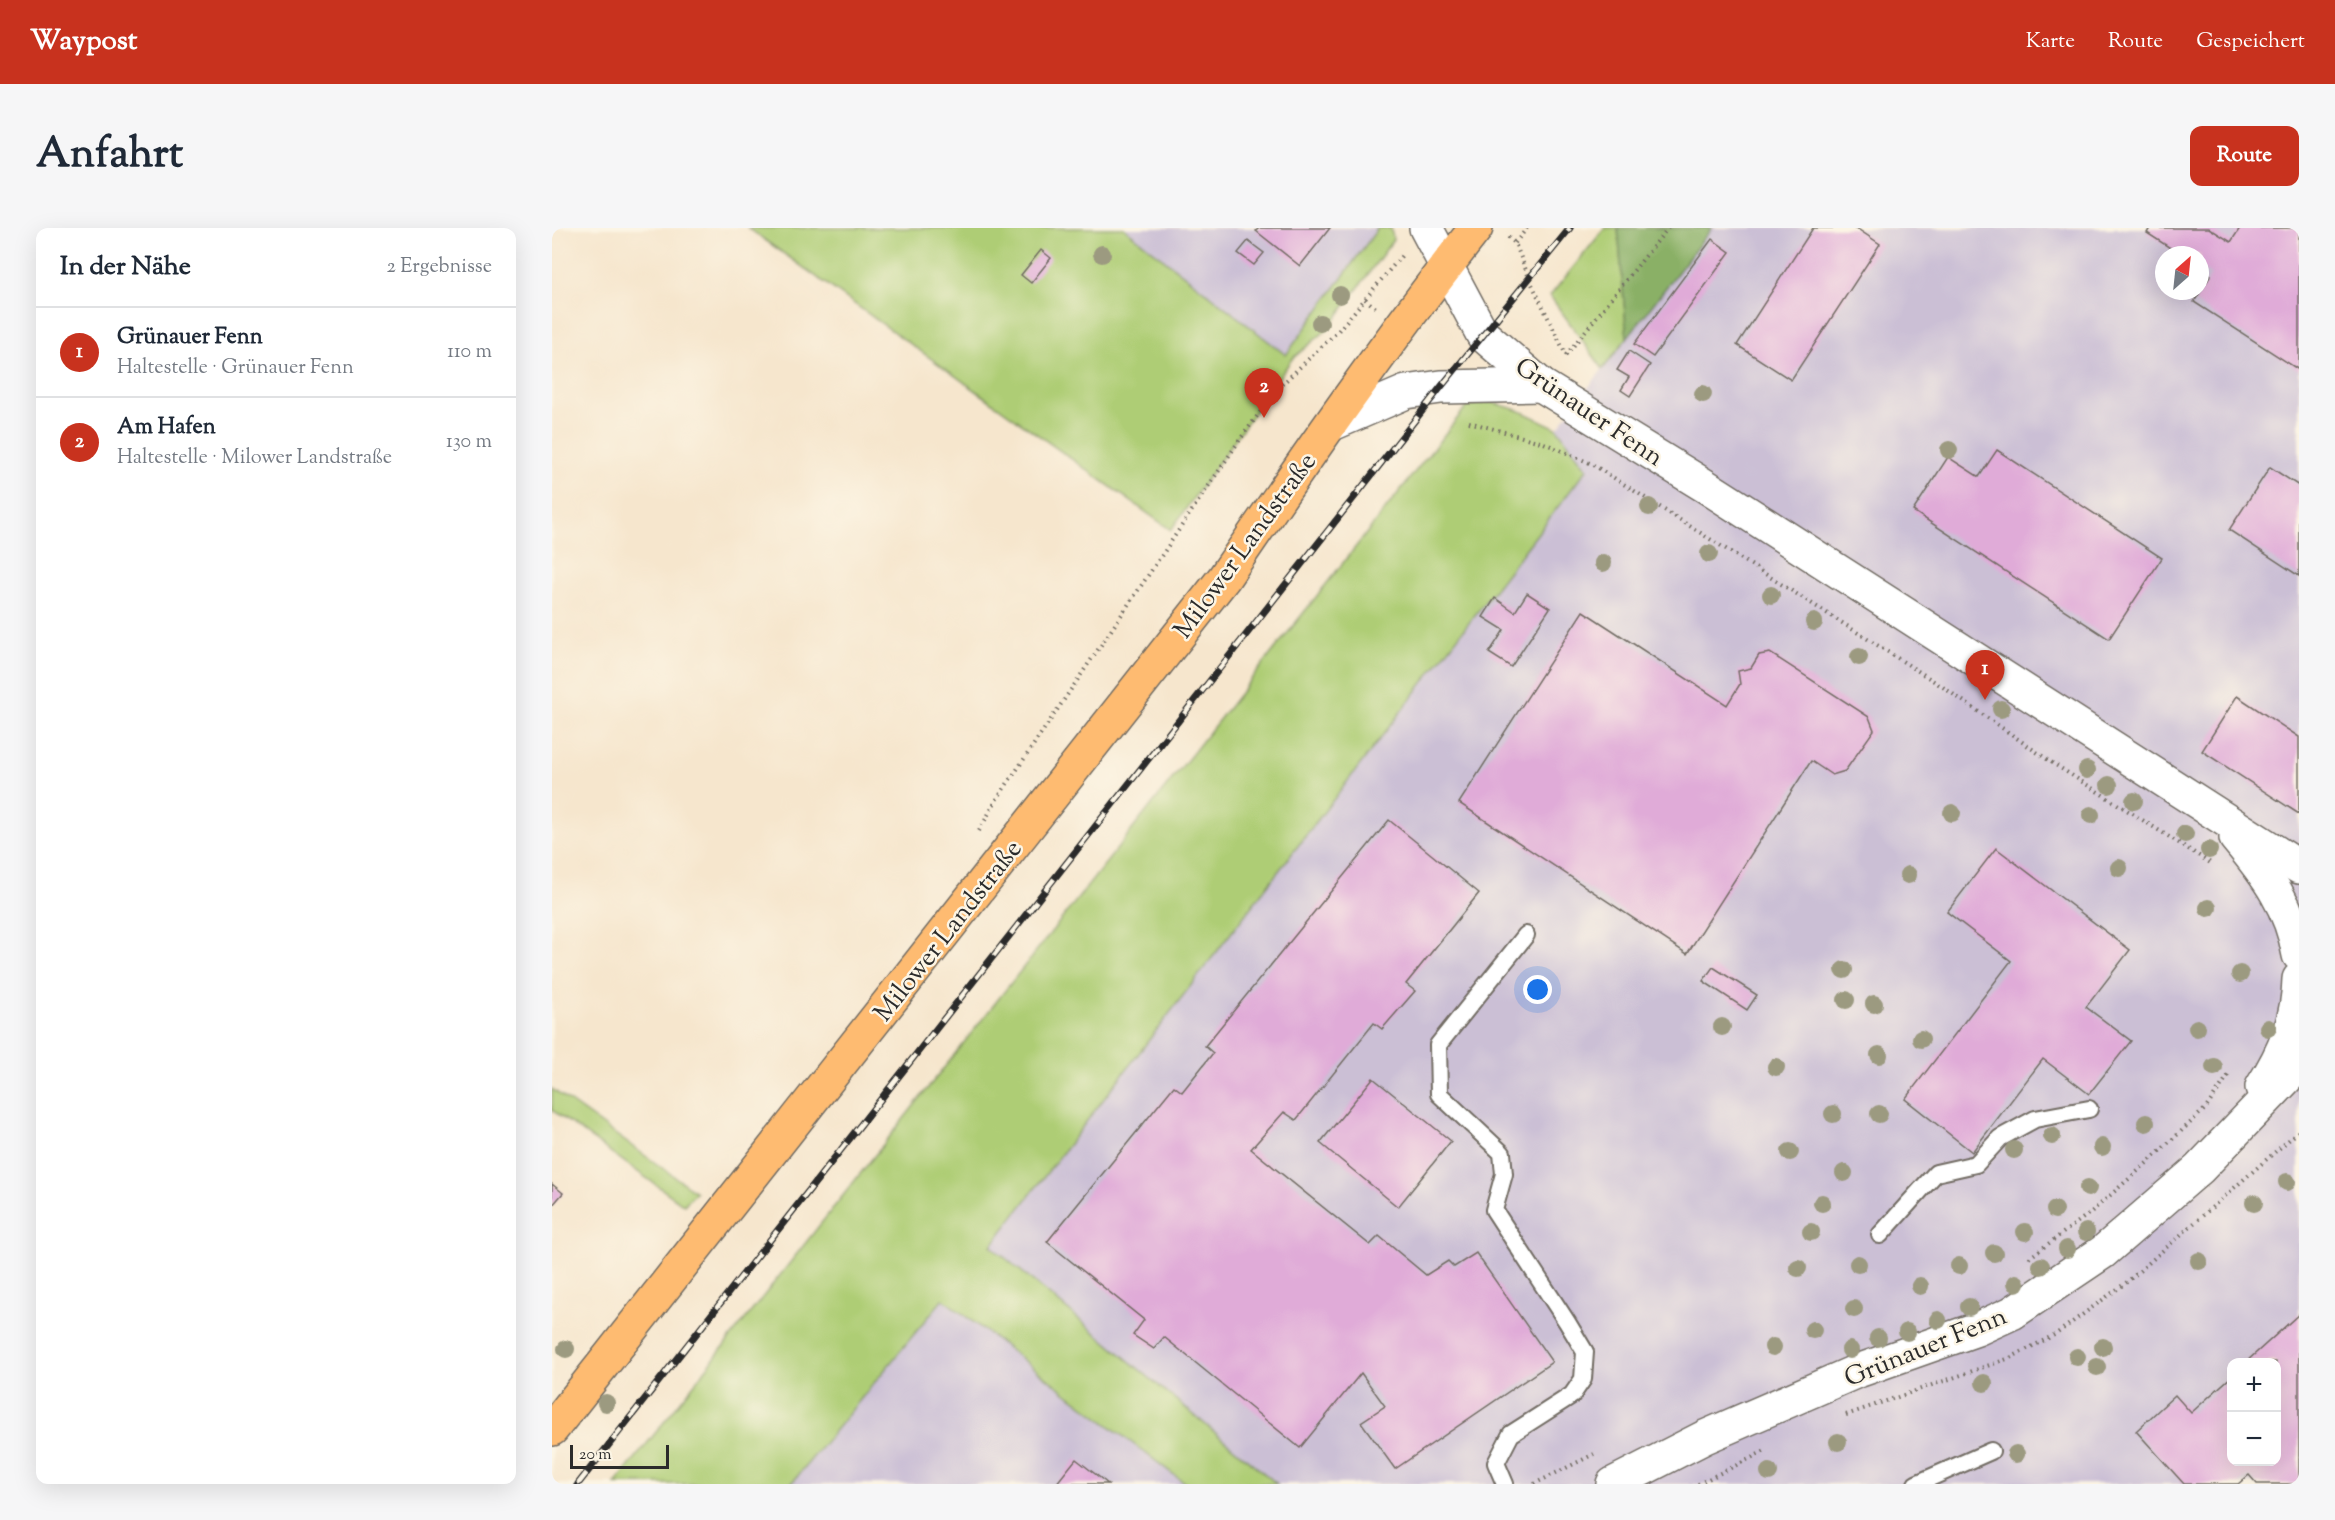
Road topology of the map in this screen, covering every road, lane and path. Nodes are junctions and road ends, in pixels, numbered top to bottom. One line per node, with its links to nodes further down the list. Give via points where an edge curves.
1 (1527, 228): 5 (path)
2 (1668, 228): 9 (path)
3 (1491, 232): 5 (path); 6 (main road, Milower Landstraße)
4 (1418, 237): 6 (street, Grünauer Fenn); 7 (path)
5 (1515, 243): 9 (path)
6 (1447, 266): 8 (main road, Milower Landstraße); 10 (street, Grünauer Fenn, via 1483,335)
7 (1365, 299): 8 (path); 14 (path, via 1338,331 1277,389 1241,438 997,799)
8 (1399, 327): 12 (main road, Milower Landstraße)
9 (1566, 355): 10 (path)
10 (1541, 385): 11 (street, Milower Landstraße); 13 (street, Grünauer Fenn)
11 (1441, 387): 12 (street, Milower Landstraße, via 1406,392); 15 (path, via 1450,416 1544,443 1592,464)
12 (1332, 424): 26 (main road, Milower Landstraße, via 1224,578)
13 (2220, 818): 16 (street, Grünauer Fenn); 18 (street, Grünauer Fenn, via 2281,899 2295,931)
14 (976, 836)
15 (2214, 865)
16 (2299, 867)
17 (1526, 934): 29 (lane, via 1438,1045 1439,1094 1502,1153 1504,1174 1494,1210 1585,1352 1582,1379 1572,1395 1511,1434 1496,1463)
18 (2299, 955)
19 (2299, 979): 23 (street, Grünauer Fenn, via 2293,1022 2280,1059)
20 (2299, 1065): 23 (street, Grünauer Fenn)
21 (2232, 1071): 25 (path, via 2205,1108 2147,1163 2090,1213)
22 (2090, 1109): 24 (lane, via 2035,1119 2000,1138 1976,1164 1936,1173)
23 (2232, 1133): 31 (street, Grünauer Fenn, via 2199,1169 2103,1252 2012,1313 1705,1437)
24 (1880, 1235)
25 (2025, 1260)
26 (552, 1429)
27 (1991, 1451): 32 (lane)
28 (1596, 1453): 30 (path)
29 (1505, 1484)
30 (1534, 1484)
31 (1613, 1484)
32 (1916, 1484)

